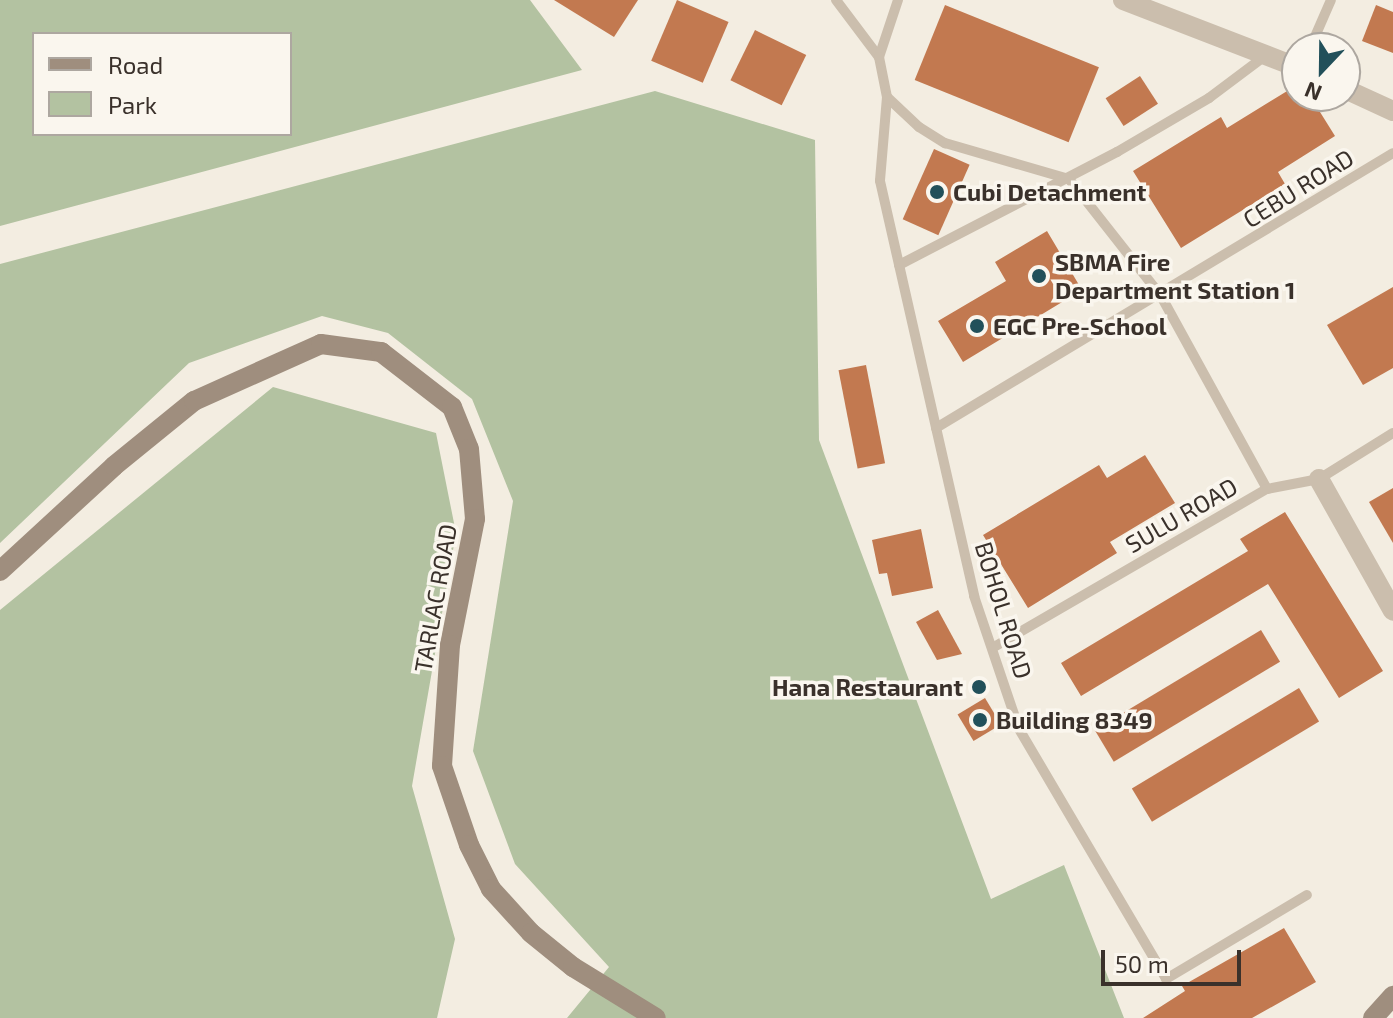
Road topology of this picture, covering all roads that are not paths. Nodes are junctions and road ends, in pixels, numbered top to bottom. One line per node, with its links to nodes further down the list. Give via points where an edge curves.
1 (836, 0): 7 (lane, BOHOL ROAD)
2 (898, 0): 7 (lane, BOHOL ROAD)
3 (1123, 0): 6 (street)
4 (1331, 0): 5 (lane)
5 (1317, 32)
6 (1267, 55): 8 (street); 13 (lane, via 1209,98)
7 (879, 57): 10 (lane, BOHOL ROAD)
8 (1281, 61)
9 (1361, 96): 11 (street)
10 (887, 97): 13 (lane, via 945,143); 14 (lane, BOHOL ROAD, via 880,181)
11 (1393, 111)
12 (1393, 153): 15 (lane, CEBU ROAD)
13 (1069, 179): 14 (lane); 15 (lane)
14 (899, 265): 16 (lane, BOHOL ROAD)
15 (1161, 296): 16 (lane, CEBU ROAD); 19 (lane)
16 (936, 428): 22 (lane, BOHOL ROAD, via 974,596)
17 (1393, 433): 18 (lane, SULU ROAD)
18 (1319, 479): 19 (lane, SULU ROAD); 21 (street)
19 (1267, 489): 22 (lane, SULU ROAD)
20 (0, 571): 25 (main road, TARLAC ROAD, via 194,401 321,344 381,352 452,407 469,449 475,519 450,645 442,766 469,845 491,889 531,933 573,967)
21 (1393, 611)
22 (994, 647): 23 (lane, BOHOL ROAD, via 1019,729 1166,979)
23 (1307, 895)
24 (1393, 996): 26 (main road)
25 (656, 1018)
26 (1373, 1018)

